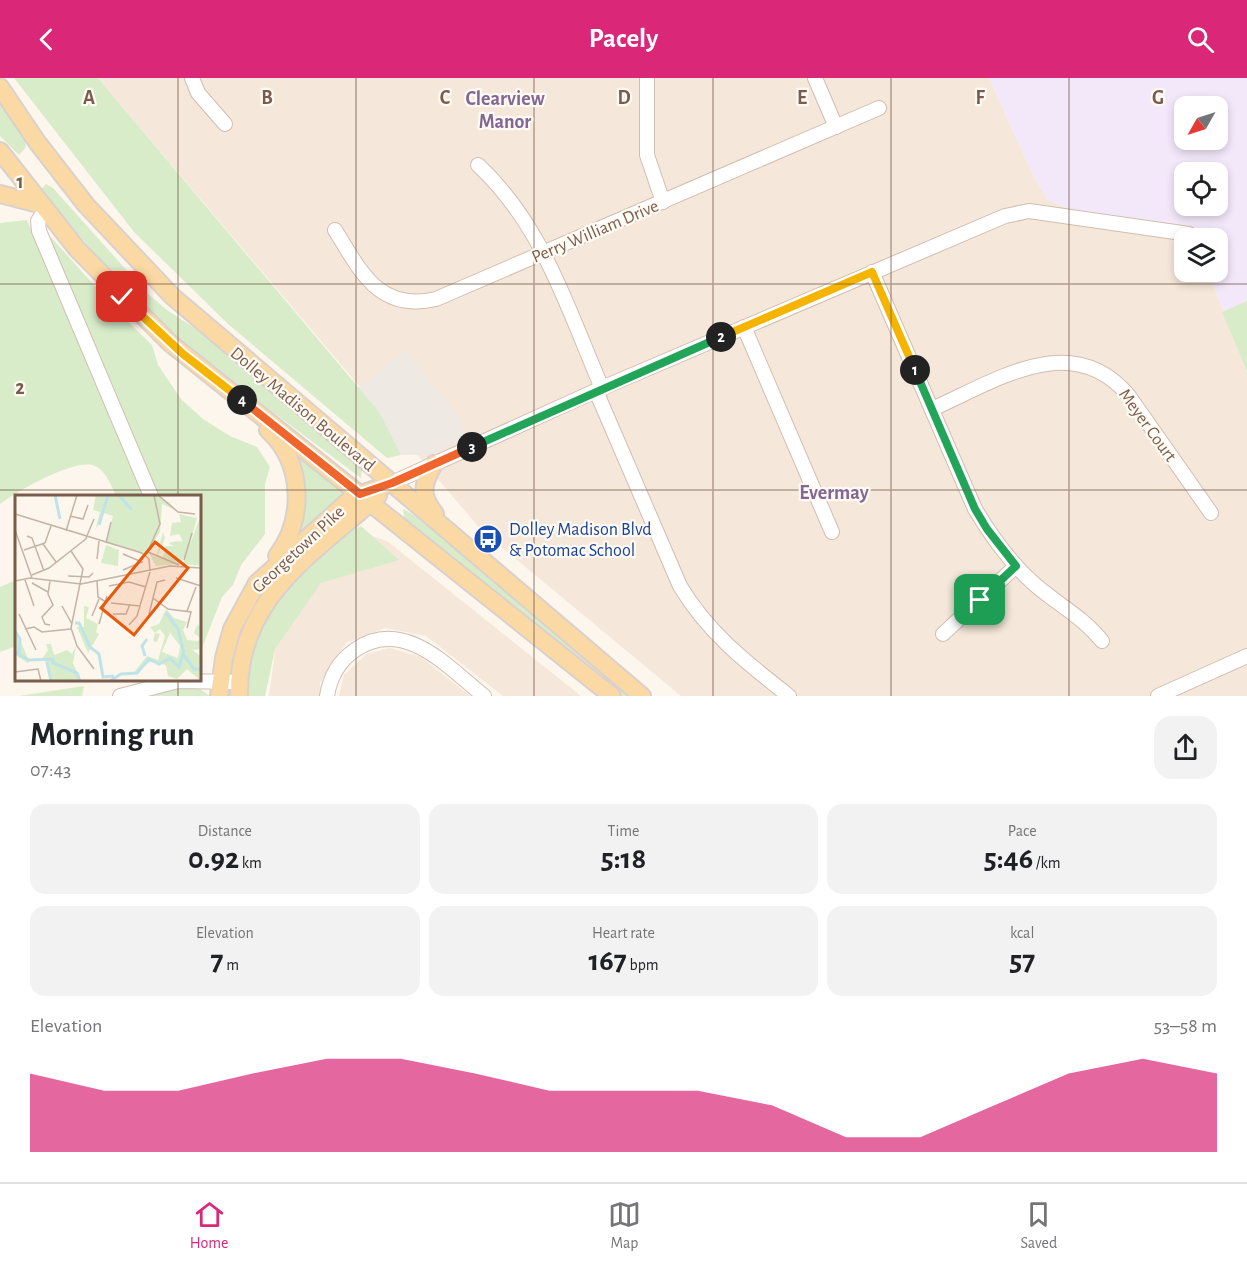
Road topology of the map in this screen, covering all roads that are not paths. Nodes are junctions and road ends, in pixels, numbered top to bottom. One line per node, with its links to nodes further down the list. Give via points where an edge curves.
1 (192, 78): 6 (street, via 198,93)
2 (647, 78): 11 (street, via 647,155)
3 (815, 78): 7 (street)
4 (0, 87): 22 (main road, Dolley Madison Boulevard, via 74,191 145,270 230,348)
5 (879, 108): 7 (street, Perry William Drive)
6 (225, 124)
7 (836, 127): 11 (street, Perry William Drive)
8 (0, 151): 12 (main road, Dolley Madison Boulevard)
9 (478, 165): 15 (street, via 510,197)
10 (0, 194): 12 (main road)
11 (663, 201): 15 (street, Perry William Drive)
12 (42, 207): 18 (main road, Dolley Madison Boulevard, via 122,297); 23 (street, via 39,231)
13 (335, 230): 15 (street, Perry William Drive, via 369,282 388,296 411,302 436,299)
14 (1174, 232): 16 (street, via 1029,211 988,222)
15 (544, 252): 19 (street)
16 (872, 272): 17 (street); 20 (street)
17 (744, 327): 19 (street); 27 (street)
18 (208, 374): 24 (main road, Dolley Madison Boulevard); 29 (main road, via 276,439 295,477 297,499 291,530)
19 (599, 389): 21 (street); 42 (street, via 691,605 720,639)
20 (932, 409): 25 (street, Meyer Court, via 1032,366 1062,361 1088,366 1123,389); 28 (street, via 975,509)
21 (434, 464): 22 (street); 26 (main road, via 424,482 423,495)
22 (392, 483): 24 (main road, Georgetown Pike); 26 (main road, Dolley Madison Boulevard)
23 (151, 495)
24 (365, 498): 29 (main road, Georgetown Pike); 36 (main road, Georgetown Pike, via 269,597 250,632); 40 (main road, Dolley Madison Boulevard)
25 (1211, 513)
26 (449, 531): 41 (main road, Dolley Madison Boulevard)
27 (832, 532)
28 (1016, 566): 30 (street); 31 (street)
29 (257, 584): 35 (main road, Georgetown Pike, via 232,629)
30 (944, 634)
31 (1102, 641)
32 (1247, 656): 43 (street)
33 (174, 681): 37 (street)
34 (183, 681): 35 (street)
35 (220, 688): 36 (street)
36 (239, 689)
37 (120, 696)
38 (327, 696): 39 (street, via 334,674 348,656 370,642 392,639 426,649)
39 (484, 696)
40 (612, 696)
41 (642, 696)
42 (789, 696)
43 (1158, 696)

